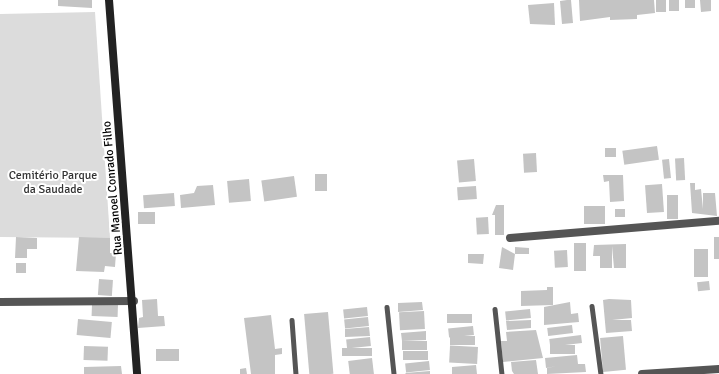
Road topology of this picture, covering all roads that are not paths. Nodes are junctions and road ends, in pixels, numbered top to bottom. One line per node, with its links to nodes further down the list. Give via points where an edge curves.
1 (109, 0): 4 (street, Rua Manoel Conrado Filho)
2 (719, 221): 3 (street)
3 (510, 238)
4 (134, 301): 5 (street); 11 (street, Rua Manoel Conrado Filho)
5 (0, 302)
6 (592, 306): 15 (lane)
7 (387, 307): 13 (lane)
8 (495, 309): 14 (lane)
9 (292, 320): 12 (lane)
10 (719, 369): 16 (street)
11 (137, 374)
12 (296, 374)
13 (394, 374)
14 (502, 374)
15 (601, 374)
16 (642, 374)

